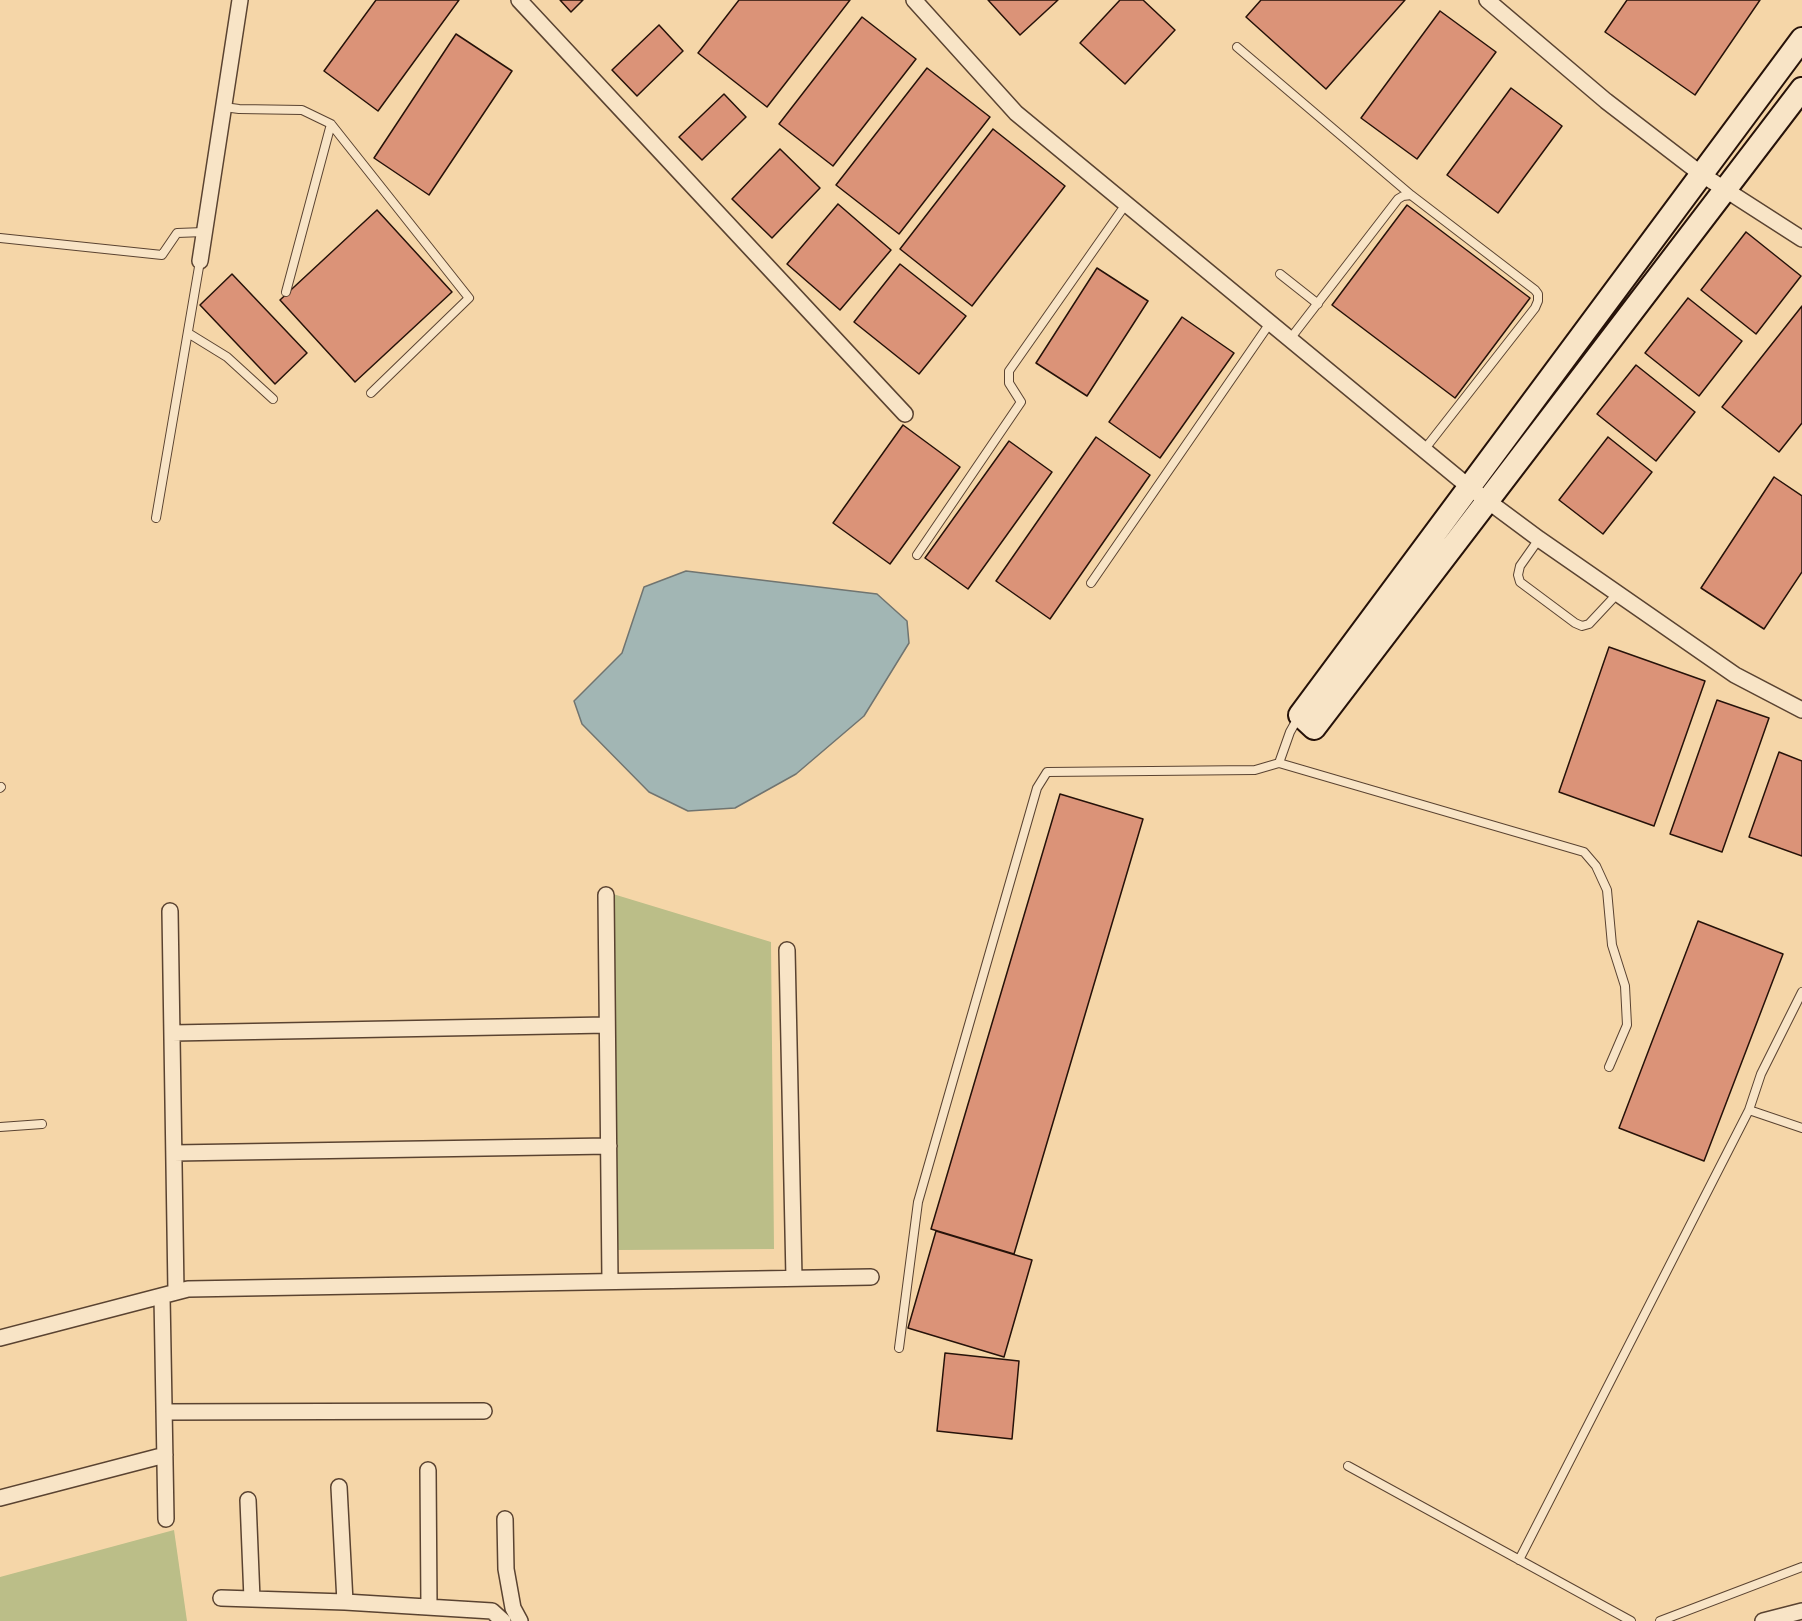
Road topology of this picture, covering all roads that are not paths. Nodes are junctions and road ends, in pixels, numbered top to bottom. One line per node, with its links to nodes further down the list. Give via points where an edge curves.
1 (240, 0): 8 (street)
2 (519, 0): 26 (street)
3 (914, 0): 13 (street, via 1016,113)
4 (1486, 0): 10 (street, via 1606,101)
5 (1802, 39): 10 (street)
6 (1237, 47): 12 (lane)
7 (1802, 89): 11 (street)
8 (224, 107): 9 (lane, via 302,110); 14 (street)
9 (331, 124): 19 (lane); 24 (lane, via 470,298)
10 (1701, 174): 11 (street); 28 (street)
11 (1726, 188): 16 (street); 29 (street)
12 (1411, 195): 20 (lane, via 1398,199); 27 (lane, via 1538,294 1535,308)
13 (1126, 204): 21 (street); 32 (lane, via 1009,371 1009,383 1021,402)
14 (204, 232): 15 (lane, via 177,233 162,255); 17 (street)
15 (0, 238)
16 (1802, 239)
17 (200, 261): 22 (lane)
18 (1280, 274): 20 (lane)
19 (286, 292)
20 (1317, 304): 23 (lane)
21 (1270, 323): 23 (street); 33 (lane)
22 (188, 333): 25 (lane, via 227,357); 30 (lane)
23 (1290, 339): 27 (street)
24 (371, 393)
25 (273, 399)
26 (905, 414)
27 (1424, 450): 28 (street)
28 (1469, 487): 29 (street); 36 (street)
29 (1487, 501): 31 (street); 36 (street)
30 (156, 518)
31 (1539, 538): 34 (street); 34 (lane, via 1520,566 1520,582 1575,623 1589,624)
32 (916, 555)
33 (1091, 583)
34 (1618, 593): 35 (street, via 1735,675)
35 (1802, 710)
36 (1307, 722): 37 (lane, via 1290,732)
37 (1279, 763): 44 (lane, via 1584,852 1596,866 1607,890 1612,945 1625,986 1627,1025); 56 (lane, via 1255,770 1047,772 1037,788 918,1202)
38 (606, 895): 42 (street)
39 (170, 911): 43 (street)
40 (787, 950): 52 (street)
41 (1802, 992): 45 (lane, via 1761,1074)
42 (607, 1025): 43 (street); 49 (street)
43 (172, 1033): 50 (street)
44 (1609, 1067)
45 (1749, 1110): 48 (lane); 67 (lane)
46 (42, 1124): 47 (lane)
47 (0, 1127)
48 (1802, 1128)
49 (609, 1146): 50 (street); 53 (street)
50 (174, 1153): 54 (street)
51 (871, 1277): 52 (street)
52 (794, 1278): 53 (street)
53 (610, 1281): 54 (street, via 188,1289)
54 (169, 1294): 55 (street); 58 (street)
55 (0, 1338)
56 (899, 1348)
57 (484, 1411): 58 (street)
58 (164, 1412): 59 (street)
59 (165, 1455): 63 (street); 65 (street)
60 (1348, 1466): 67 (lane)
61 (429, 1470): 72 (street)
62 (339, 1487): 71 (street)
63 (0, 1498)
64 (248, 1500): 70 (street)
65 (166, 1519)
66 (505, 1519): 75 (street, via 506,1569 513,1608)
67 (1519, 1560): 76 (lane)
68 (1802, 1567): 77 (lane)
69 (222, 1598): 70 (street)
70 (252, 1599): 71 (street)
71 (345, 1602): 72 (street)
72 (429, 1607): 74 (street, via 492,1611)
73 (1802, 1611): 78 (street)
74 (503, 1621)
75 (520, 1621)
76 (1631, 1621)
77 (1660, 1621)
78 (1763, 1621)

